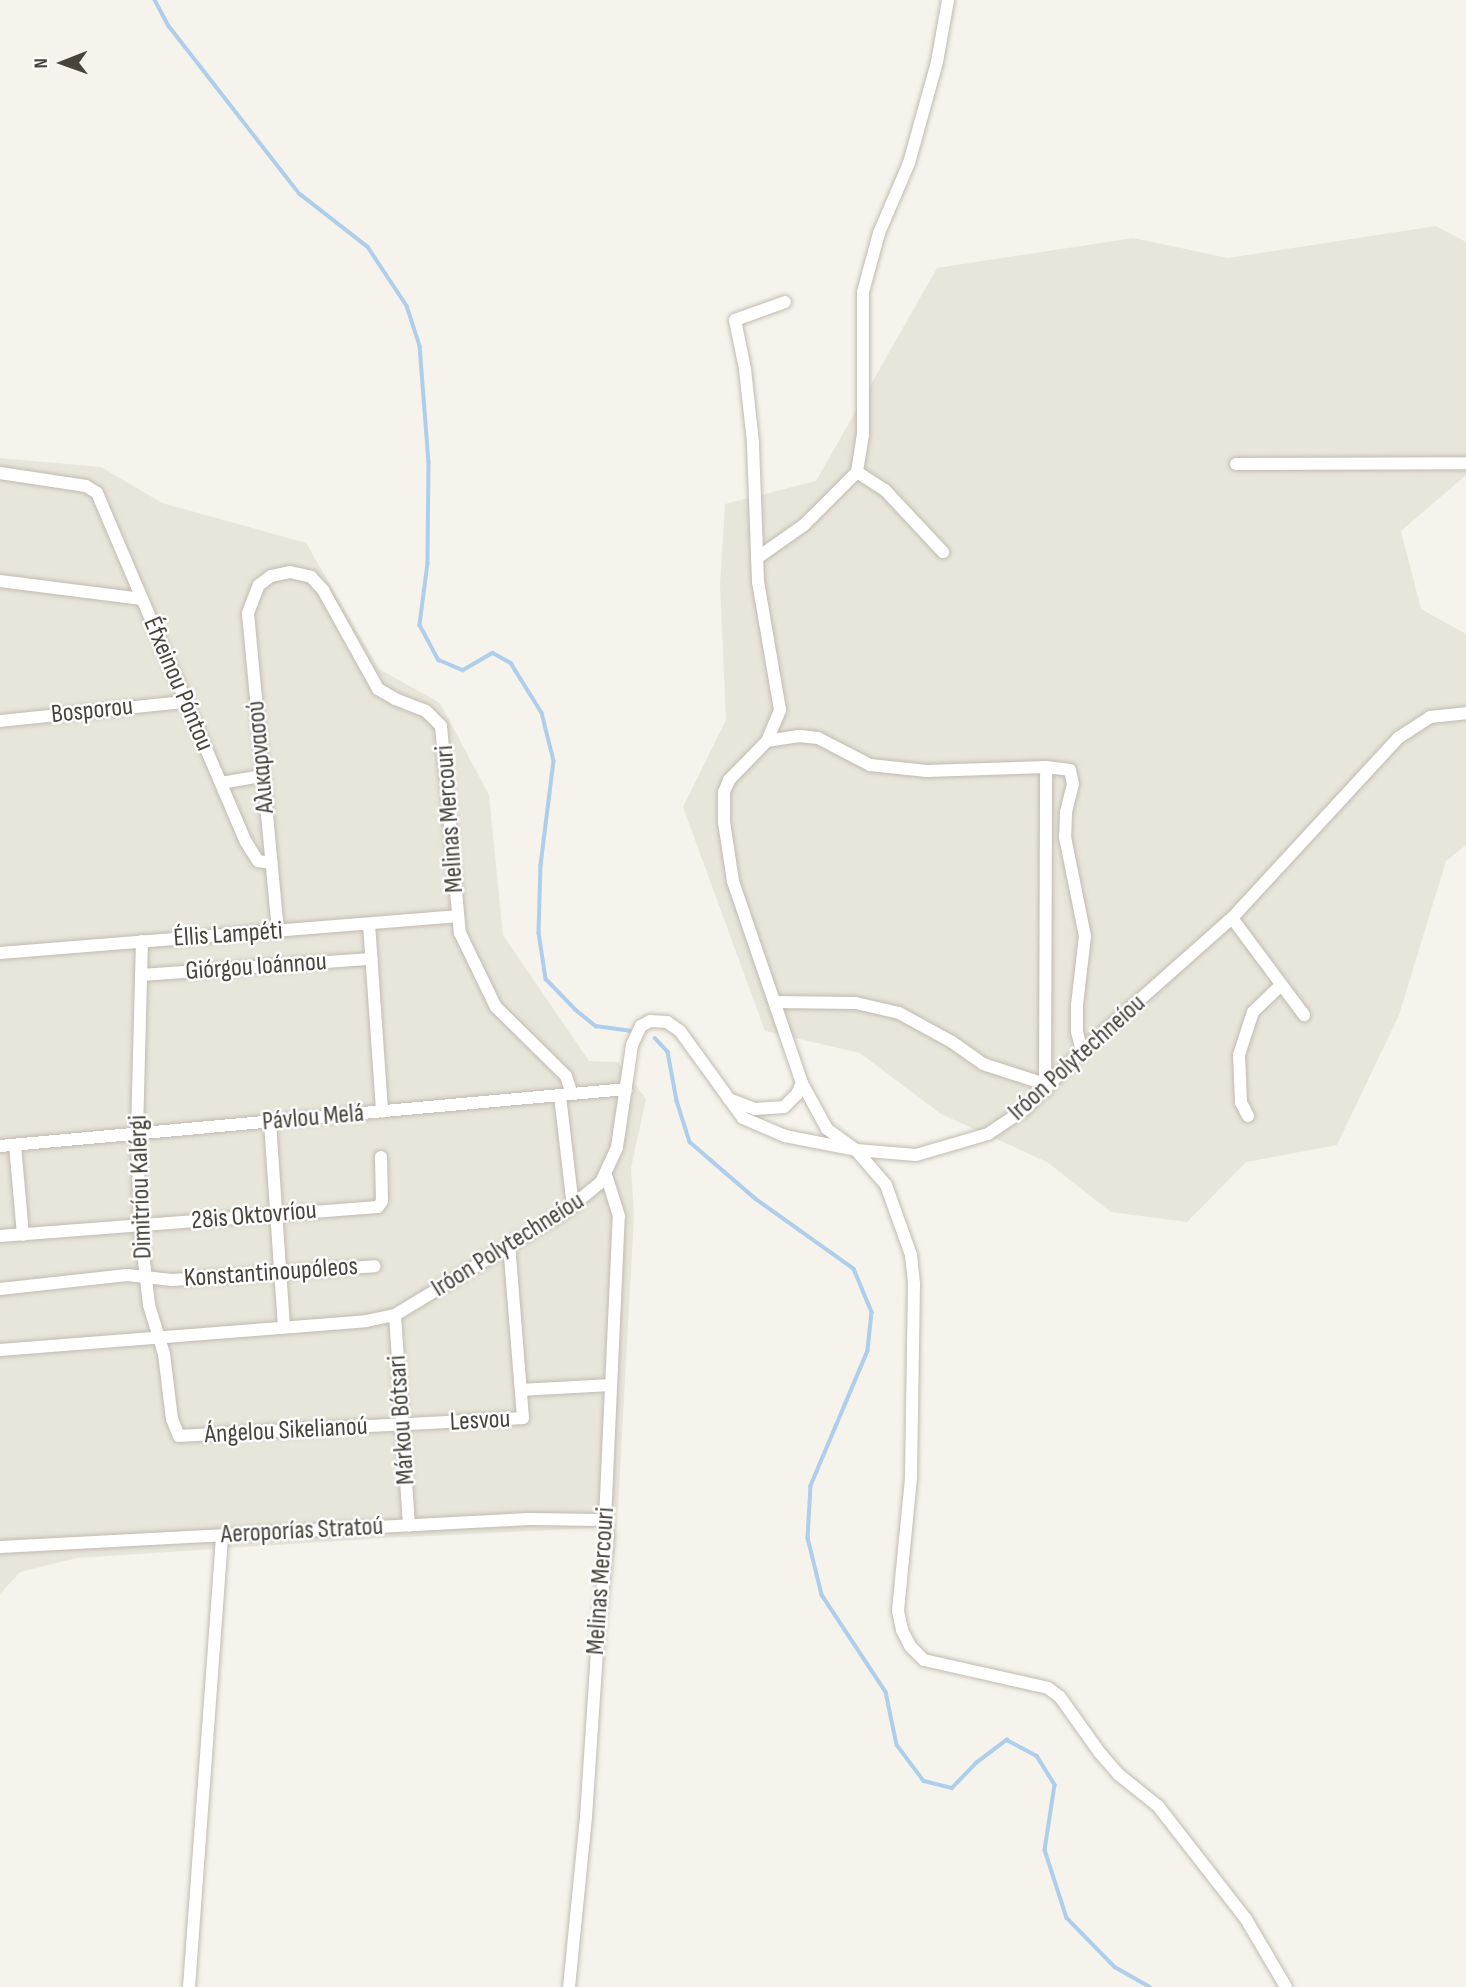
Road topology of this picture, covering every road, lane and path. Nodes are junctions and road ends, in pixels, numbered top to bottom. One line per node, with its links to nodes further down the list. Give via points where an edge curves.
1 (948, 0): 6 (street, via 937,62 909,163 880,233 863,292 863,435)
2 (785, 302): 8 (street, via 735,320 752,430)
3 (1466, 463): 4 (street)
4 (1236, 464)
5 (0, 472): 11 (street, Éfxeinou Póntou, via 86,486 97,492)
6 (857, 472): 7 (street, via 885,490); 8 (street, via 804,525)
7 (943, 552)
8 (757, 558): 15 (street, via 780,710)
9 (0, 581): 11 (street)
10 (259, 585): 17 (street, Αλικαρνασού, via 248,613); 20 (street, Melinas Mercouri, via 285,572 316,581 374,685 388,696 426,711 442,726)
11 (142, 599): 12 (street, Éfxeinou Póntou)
12 (185, 702): 14 (street, Bosporou); 18 (street, Éfxeinou Póntou)
13 (1466, 713): 21 (street, Iróon Polytechneíou, via 1430,716 1398,738)
14 (0, 721)
15 (767, 741): 16 (street, via 818,738 870,765 927,771); 29 (street, via 729,780 724,792 724,822 733,881)
16 (1046, 767): 31 (street, via 1070,770 1073,776 1064,823 1085,936 1077,1005); 33 (street)
17 (262, 776): 18 (street); 19 (street, Αλικαρνασού)
18 (221, 783): 19 (street, Éfxeinou Póntou, via 251,852 258,861)
19 (270, 863): 23 (street, Αλικαρνασού)
20 (457, 916): 22 (street, Éllis Lampéti); 35 (street, Melinas Mercouri, via 460,933 496,1007 566,1076)
21 (1232, 918): 28 (street); 31 (street, Iróon Polytechneíou)
22 (369, 924): 23 (street, Éllis Lampéti); 26 (street)
23 (278, 931): 24 (street, Éllis Lampéti)
24 (142, 941): 25 (street, Éllis Lampéti); 27 (street, Dimitríou Kalérgi)
25 (0, 953)
26 (372, 959): 27 (street, Giórgou Ioánnou); 37 (street)
27 (141, 975): 40 (street, Dimitríou Kalérgi)
28 (1281, 985): 30 (street); 38 (street, via 1253,1012 1238,1055 1241,1102)
29 (775, 1002): 32 (street); 33 (street, via 856,1003 899,1013 983,1064)
30 (1304, 1015)
31 (1082, 1051): 33 (street, Iróon Polytechneíou)
32 (802, 1083): 36 (street, via 784,1107 755,1109); 43 (street, via 827,1129)
33 (1048, 1084): 43 (street, Iróon Polytechneíou, via 988,1134 952,1147 916,1155)
34 (626, 1089): 35 (street, Pávlou Melá); 36 (street, Iróon Polytechneíou, via 638,1031 650,1021 663,1021 672,1023 685,1037); 45 (street, Iróon Polytechneíou, via 617,1147)
35 (566, 1095): 37 (street, Pávlou Melá); 46 (street, Melinas Mercouri)
36 (728, 1099): 43 (street, Iróon Polytechneíou, via 752,1124 785,1136)
37 (382, 1112): 39 (street, Pávlou Melá)
38 (1248, 1116)
39 (270, 1122): 40 (street, Pávlou Melá); 47 (street)
40 (137, 1134): 41 (street, Pávlou Melá); 48 (street, Dimitríou Kalérgi)
41 (15, 1145): 42 (street, Pávlou Melá); 49 (street)
42 (0, 1146)
43 (856, 1150): 70 (street, via 886,1185 911,1255 914,1284 911,1478 898,1611 906,1638 923,1660 1048,1688 1060,1697 1118,1774 1158,1806 1246,1919)
44 (381, 1157): 47 (street, 28is Oktovríou, via 380,1206)
45 (606, 1175): 46 (street, Iróon Polytechneíou); 60 (street, Melinas Mercouri, via 619,1216)
46 (573, 1206): 51 (street, Iróon Polytechneíou)
47 (277, 1214): 48 (street, 28is Oktovríou); 53 (street)
48 (140, 1226): 49 (street, 28is Oktovríou); 54 (street, Dimitríou Kalérgi)
49 (23, 1235): 50 (street, 28is Oktovríou)
50 (0, 1236)
51 (509, 1245): 56 (street, Iróon Polytechneíou); 61 (street)
52 (375, 1266): 53 (street, Konstantinoupóleos)
53 (281, 1272): 54 (street, Konstantinoupóleos); 57 (street)
54 (145, 1278): 55 (street, Konstantinoupóleos); 58 (street, Dimitríou Kalérgi)
55 (0, 1289)
56 (395, 1315): 57 (street, Iróon Polytechneíou); 62 (street, Márkou Bótsari)
57 (285, 1326): 58 (street, Iróon Polytechneíou)
58 (159, 1337): 59 (street, Iróon Polytechneíou); 63 (street, Dimitríou Kalérgi)
59 (0, 1349)
60 (610, 1385): 61 (street, Lesvou); 64 (street, Melinas Mercouri)
61 (521, 1390): 62 (street, Lesvou, via 523,1418)
62 (402, 1425): 63 (street, Ángelou Sikelianoú, via 182,1437); 65 (street, Márkou Bótsari)
63 (174, 1429)
64 (605, 1520): 65 (street, Aeroporías Stratoú); 69 (street, Melinas Mercouri, via 608,1535)
65 (409, 1526): 66 (street, Aeroporías Stratoú)
66 (222, 1535): 67 (street, Aeroporías Stratoú); 68 (street)
67 (0, 1547)
68 (189, 1987)
69 (569, 1987)
70 (1286, 1987)

